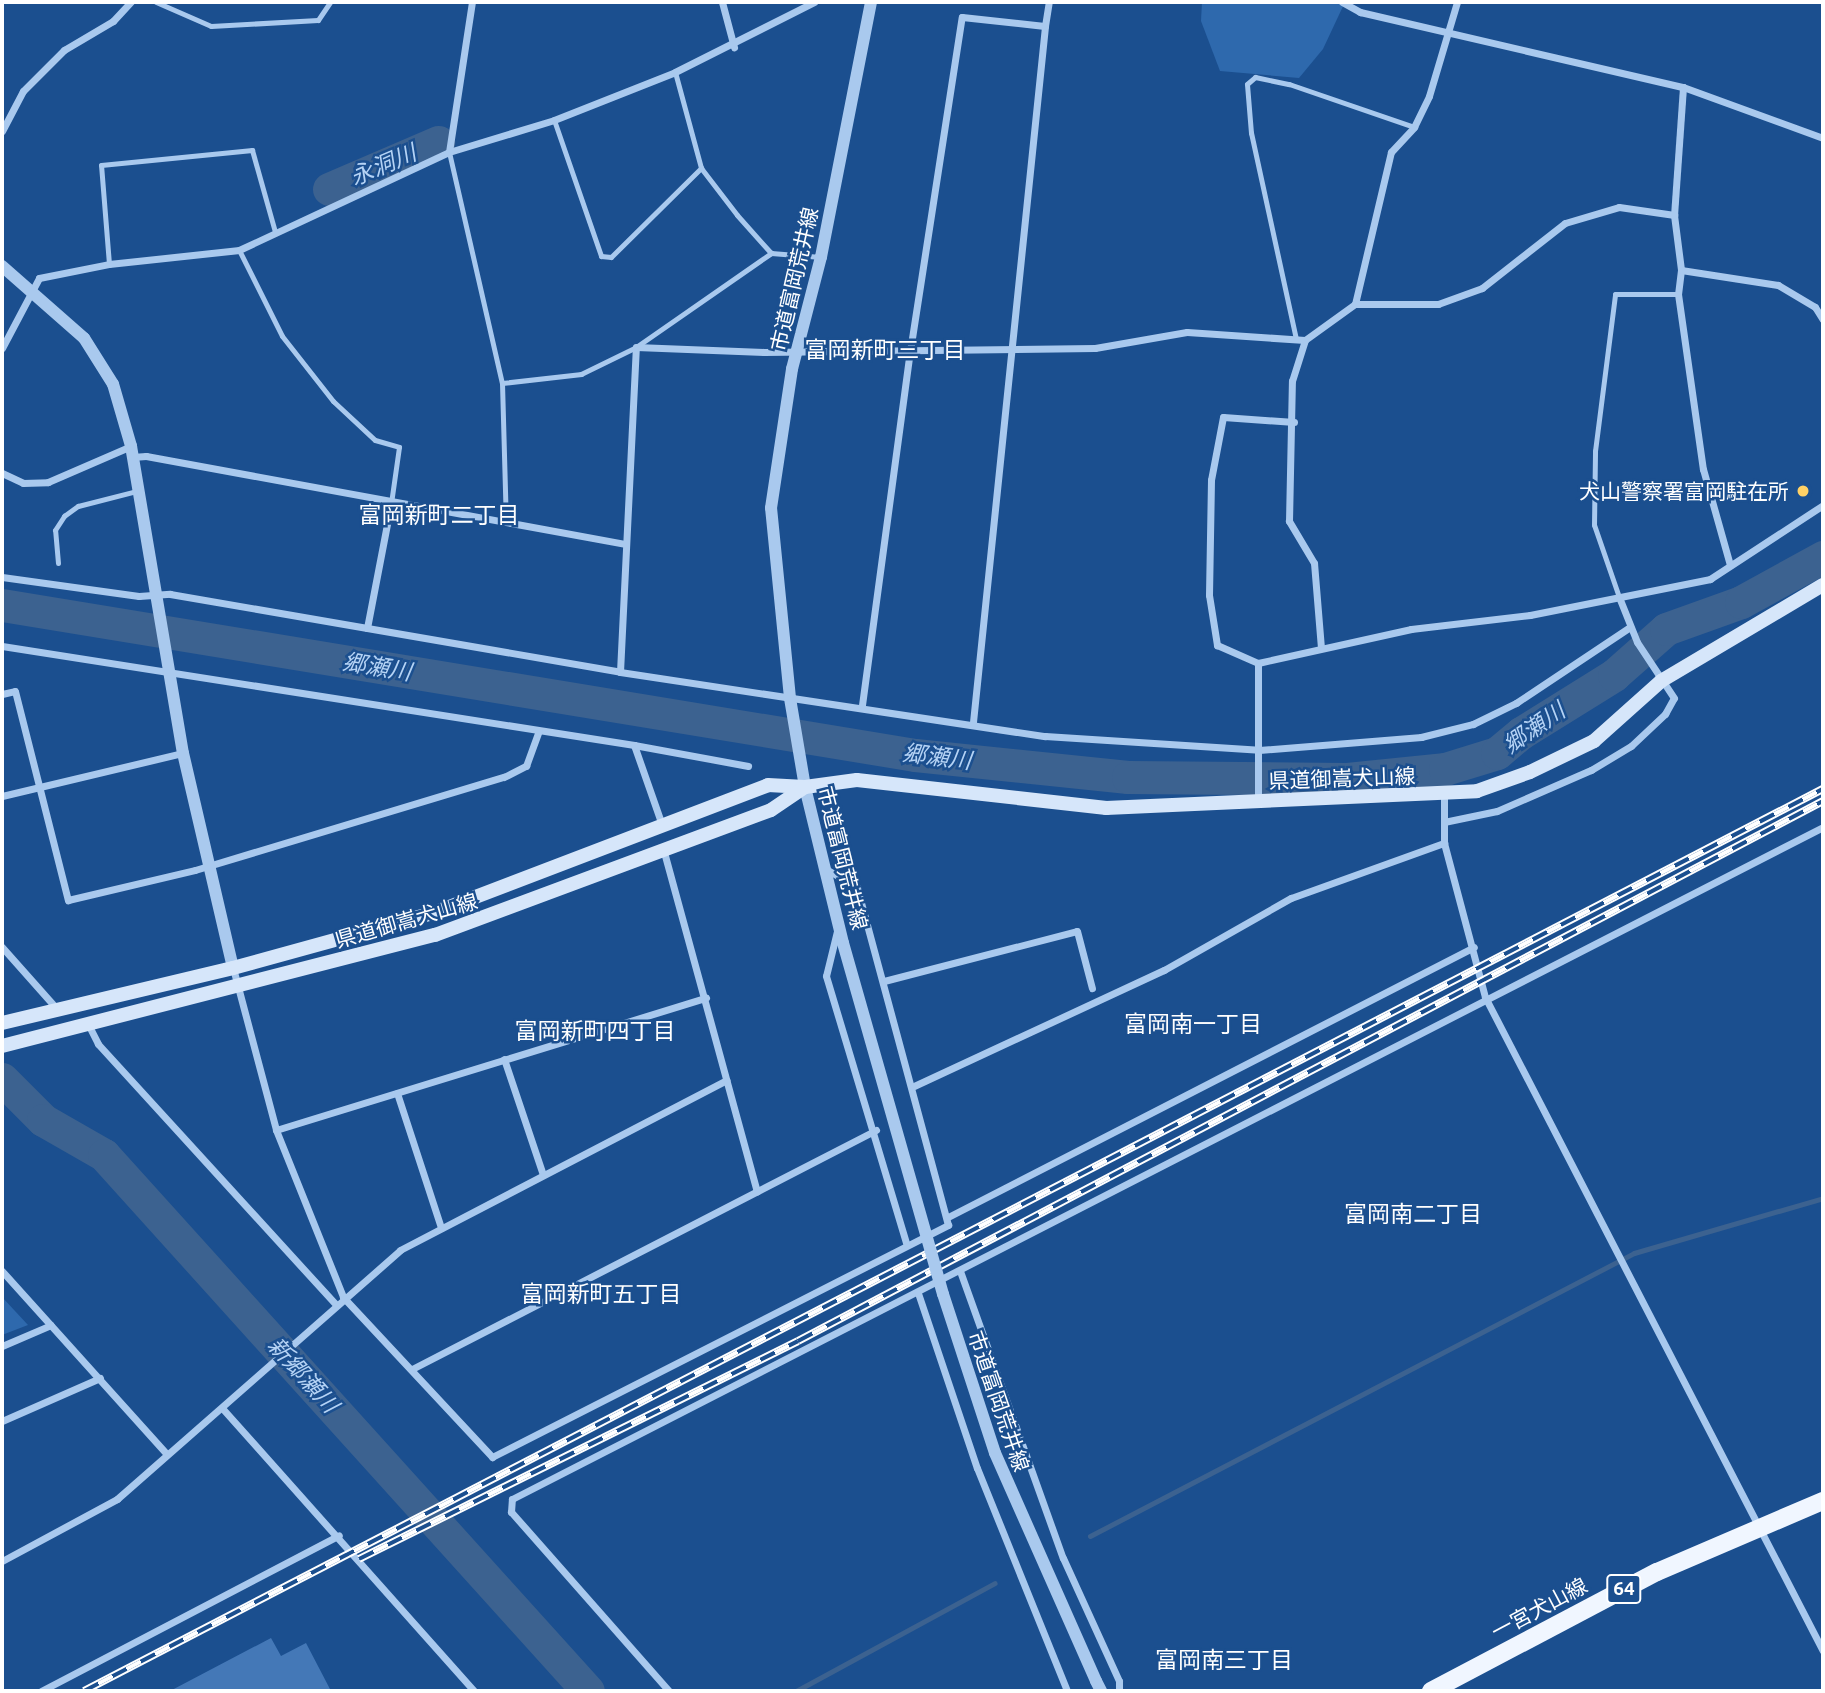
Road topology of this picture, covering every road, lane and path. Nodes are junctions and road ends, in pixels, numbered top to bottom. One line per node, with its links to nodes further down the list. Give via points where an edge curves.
1 (131, 2): 18 (street, via 113,21 64,50 23,91)
2 (156, 2): 3 (lane, via 211,26 318,20)
3 (330, 2)
4 (472, 2): 20 (street)
5 (722, 2): 13 (street)
6 (814, 2): 13 (street)
7 (871, 2): 26 (street, 市道富岡荒井線)
8 (1049, 2): 11 (street)
9 (1342, 2): 12 (street, via 1360,12)
10 (1457, 2): 12 (street)
11 (1045, 26): 37 (street); 39 (street, via 962,18)
12 (1448, 29): 15 (street); 17 (street, via 1429,96)
13 (734, 47): 14 (street)
14 (675, 72): 16 (street); 21 (lane)
15 (1683, 86): 19 (street); 22 (street)
16 (554, 121): 20 (street); 21 (lane, via 601,256 611,257)
17 (1414, 127): 32 (street, via 1391,152); 34 (lane, via 1289,84 1255,77 1247,84 1254,146)
18 (2, 131)
19 (1823, 138)
20 (449, 152): 23 (street); 40 (lane)
21 (701, 168): 25 (lane)
22 (1674, 215): 29 (street); 32 (street, via 1619,207 1565,223 1482,288 1438,304)
23 (275, 232): 24 (street); 27 (lane, via 252,150 101,165)
24 (239, 250): 27 (street); 45 (lane, via 282,335 333,401 375,440 399,447)
25 (771, 253): 26 (lane); 35 (lane)
26 (821, 257): 38 (street, 市道富岡荒井線)
27 (109, 264): 30 (street, via 56,272 40,278)
28 (2, 268): 30 (street)
29 (1681, 270): 31 (street); 33 (street, via 1778,285 1815,307)
30 (29, 290): 36 (street); 42 (street, via 84,338 113,384)
31 (1678, 294): 50 (street, via 1699,445); 54 (lane, via 1615,294 1595,451 1594,525)
32 (1355, 304): 34 (street)
33 (1823, 320)
34 (1301, 339): 37 (street, via 1187,332 1096,348); 41 (street, via 1292,381)
35 (635, 347): 38 (street); 40 (lane, via 582,374); 48 (street)
36 (2, 348)
37 (1008, 349): 39 (street); 66 (street)
38 (799, 351): 39 (street); 64 (street, 市道富岡荒井線, via 787,396 771,508)
39 (910, 351): 65 (street)
40 (502, 383): 47 (lane)
41 (1294, 422): 58 (street, via 1289,521 1314,563); 59 (street, via 1223,417 1211,480 1209,595 1217,645)
42 (131, 451): 43 (street, via 48,482 23,483); 44 (street); 45 (street)
43 (2, 473)
44 (137, 491): 49 (lane, via 78,506 64,516 55,530); 53 (street)
45 (391, 503): 47 (street); 56 (street)
46 (1823, 505): 50 (street)
47 (506, 522): 48 (street)
48 (626, 544): 61 (street)
49 (58, 564)
50 (1730, 565): 54 (street, via 1710,579)
51 (2, 577): 53 (street, via 139,596)
52 (1823, 585): 62 (main road, 県道御嵩犬山線)
53 (155, 594): 56 (street); 60 (street)
54 (1619, 597): 55 (street); 58 (street)
55 (1630, 626): 62 (street); 69 (street, via 1516,703 1473,724 1408,739)
56 (367, 628): 61 (street)
57 (2, 646): 60 (street)
58 (1321, 648): 59 (street)
59 (1258, 663): 69 (street)
60 (167, 670): 67 (street); 70 (street)
61 (620, 672): 64 (street)
62 (1661, 681): 75 (main road, 県道御嵩犬山線, via 1594,741 1530,772 1477,791); 77 (street, via 1674,698 1665,714 1631,746 1591,771 1497,811)
63 (2, 694): 72 (street, via 15,691)
64 (790, 698): 65 (street); 73 (street, 市道富岡荒井線)
65 (862, 705): 66 (street)
66 (973, 722): 69 (street, via 1045,736)
67 (539, 731): 68 (street); 82 (street, via 526,766 503,777)
68 (634, 745): 71 (street); 78 (street)
69 (1259, 750): 76 (street)
70 (183, 753): 72 (street); 82 (street)
71 (748, 766)
72 (39, 787): 74 (street); 82 (street, via 68,900)
73 (805, 787): 76 (main road, 県道御嵩犬山線, via 857,780 1106,808); 78 (main road, 県道御嵩犬山線, via 768,785); 81 (main road, 県道御嵩犬山線, via 771,810); 83 (street, 市道富岡荒井線)
74 (2, 796)
75 (1444, 796): 76 (main road, 県道御嵩犬山線); 77 (street)
76 (1258, 802)
77 (1444, 822): 80 (street)
78 (662, 825): 87 (main road, 県道御嵩犬山線, via 436,912)
79 (1823, 827): 91 (street)
80 (1444, 844): 86 (street); 99 (street, via 1290,898 1164,970)
81 (664, 852): 90 (main road, 県道御嵩犬山線, via 435,935); 92 (street)
82 (209, 866): 87 (street)
83 (824, 868): 84 (street, 市道富岡荒井線); 88 (street, via 857,887)
84 (839, 923): 102 (street, via 826,976); 125 (street, 市道富岡荒井線, bridge, via 943,1294 995,1453)
85 (2, 947): 93 (street)
86 (1474, 947): 91 (street); 105 (street)
87 (233, 968): 90 (street); 93 (main road, 県道御嵩犬山線)
88 (884, 981): 89 (street, via 1077,931); 99 (street)
89 (1092, 988)
90 (238, 989): 95 (main road, 県道御嵩犬山線); 101 (street)
91 (1485, 997): 109 (street); 121 (street)
92 (706, 998): 97 (street); 98 (street)
93 (51, 1011): 94 (main road, 県道御嵩犬山線)
94 (2, 1023)
95 (89, 1026): 96 (main road, 県道御嵩犬山線); 112 (street, via 98,1044)
96 (2, 1046)
97 (504, 1059): 100 (street); 103 (street)
98 (726, 1080): 103 (street); 104 (street)
99 (914, 1086): 105 (street)
100 (397, 1093): 101 (street); 106 (street)
101 (276, 1130): 111 (street)
102 (876, 1130): 104 (street); 107 (street)
103 (543, 1175): 106 (street)
104 (757, 1192): 115 (street)
105 (948, 1217): 107 (street, via 948,1225)
106 (441, 1228): 111 (street, via 400,1250)
107 (906, 1243): 115 (street, via 492,1457)
108 (2, 1271): 113 (street)
109 (960, 1271): 110 (street); 130 (street, via 1063,1558 1119,1681)
110 (918, 1293): 128 (street, via 512,1499 511,1513); 129 (street, via 977,1468)
111 (343, 1297): 112 (street); 115 (street)
112 (336, 1305): 117 (street)
113 (51, 1325): 114 (street); 116 (street)
114 (2, 1346)
115 (412, 1369)
116 (100, 1378): 118 (street); 119 (street)
117 (222, 1408): 119 (street); 122 (street)
118 (2, 1421)
119 (167, 1454): 123 (street, via 117,1499)
120 (1823, 1501): 121 (main road, 一宮犬山線 / 64)
121 (1758, 1526): 124 (street); 131 (main road, 一宮犬山線 / 64, via 1657,1572)
122 (339, 1535): 126 (street); 127 (street, via 383,1592)
123 (2, 1561)
124 (1823, 1651)
125 (1099, 1686)
126 (41, 1691)
127 (474, 1691)
128 (669, 1691)
129 (1067, 1691)
130 (1119, 1691)
131 (1431, 1691)

